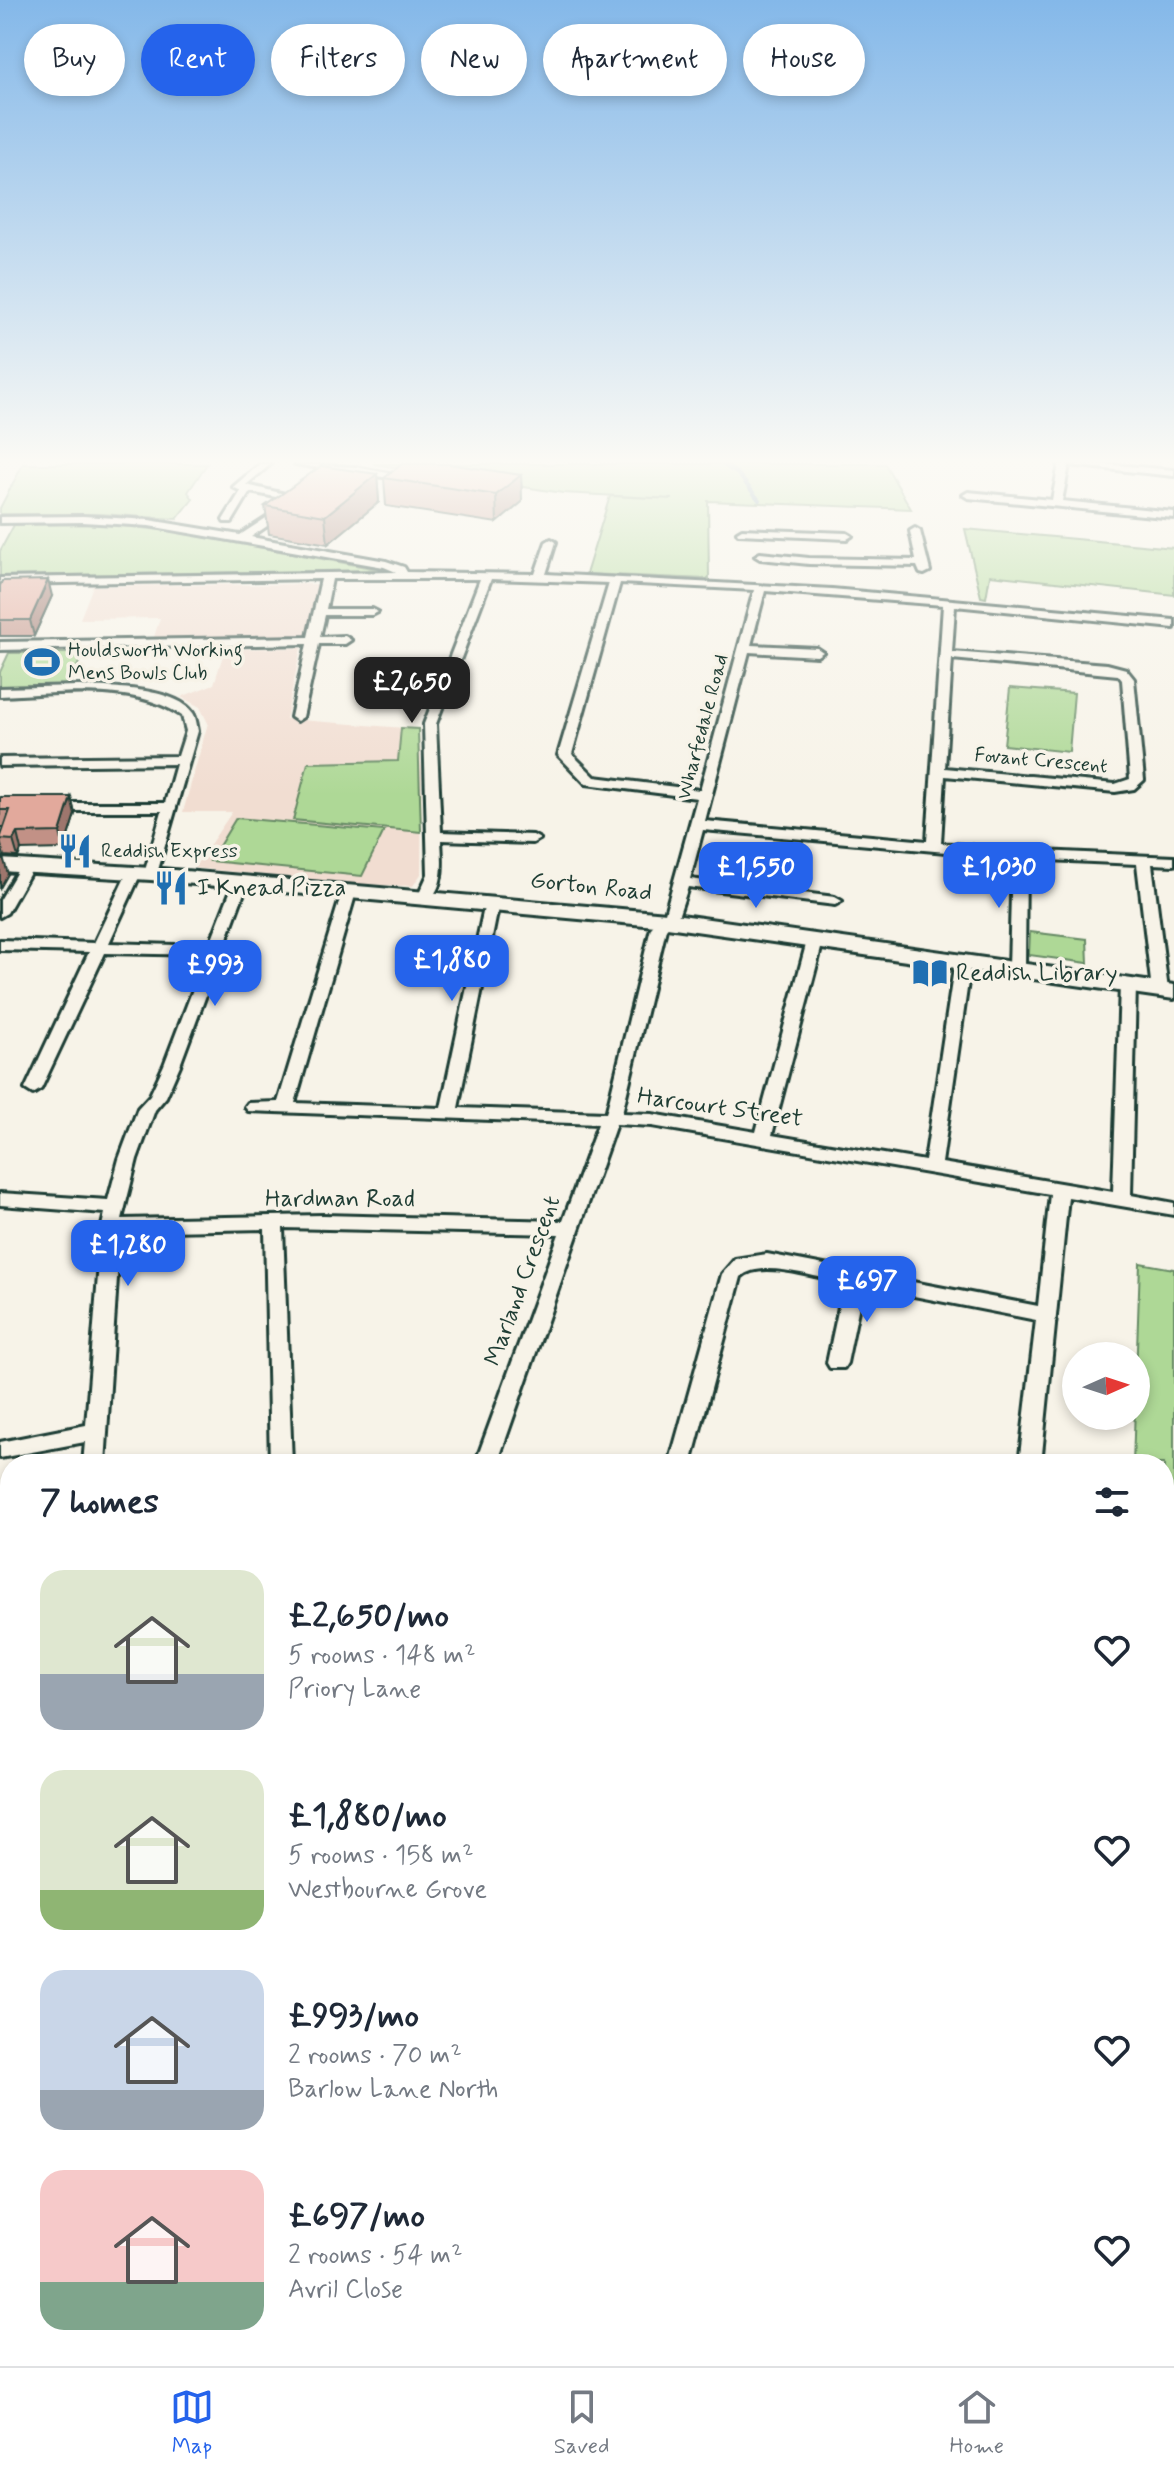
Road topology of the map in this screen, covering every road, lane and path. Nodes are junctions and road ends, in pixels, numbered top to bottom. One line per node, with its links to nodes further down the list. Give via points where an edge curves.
1 (540, 574): 6 (street)
2 (812, 574): 10 (street)
3 (487, 576): 4 (street); 6 (street); 30 (street, via 430,724)
4 (404, 577): 5 (street)
5 (327, 578): 7 (street); 12 (street)
6 (539, 578): 8 (street)
7 (0, 581)
8 (615, 581): 9 (street); 26 (street, via 565,755 591,781)
9 (760, 588): 10 (street); 18 (street, Wharfedale Road)
10 (816, 589): 11 (street)
11 (949, 602): 14 (street); 20 (street)
12 (319, 612): 13 (street); 16 (street)
13 (372, 612)
14 (1174, 624)
15 (345, 640): 16 (street)
16 (312, 641): 17 (street); 22 (street)
17 (0, 646)
18 (745, 648): 19 (street); 26 (street, Wharfedale Road)
19 (817, 652)
20 (946, 655): 25 (street); 25 (street, Fovant Crescent, via 1122,672 1128,679 1137,780 1115,788)
21 (0, 692): 23 (street, via 122,692 168,699 192,716)
22 (297, 717)
23 (184, 760): 24 (street); 28 (street)
24 (0, 762)
25 (938, 771): 32 (street)
26 (706, 795): 29 (street, Wharfedale Road)
27 (0, 807): 28 (street)
28 (171, 807): 38 (street)
29 (698, 825): 32 (street); 40 (street, Wharfedale Road)
30 (436, 836): 31 (street); 42 (street, via 435,874)
31 (533, 839)
32 (934, 846): 33 (street)
33 (1019, 854): 34 (street); 52 (street)
34 (1144, 860): 35 (street); 54 (street)
35 (1174, 861)
36 (0, 865): 37 (main road, Gorton Road)
37 (27, 866): 38 (main road, Gorton Road); 45 (street)
38 (143, 873): 39 (main road, Gorton Road); 49 (street)
39 (241, 882): 41 (main road, Gorton Road); 50 (street)
40 (682, 882): 43 (street); 46 (street, Wharfedale Road)
41 (349, 892): 42 (main road, Gorton Road); 57 (street)
42 (424, 898): 44 (main road, Gorton Road)
43 (835, 901)
44 (492, 903): 46 (main road, Gorton Road); 58 (street)
45 (0, 913)
46 (667, 920): 47 (main road, Gorton Road); 59 (street, Marland Crescent, via 659,928)
47 (815, 941): 51 (main road, Gorton Road); 60 (street)
48 (0, 945): 49 (street)
49 (98, 947): 50 (street); 55 (street)
50 (215, 951): 66 (street, via 172,1065 147,1108)
51 (963, 961): 52 (main road, Gorton Road); 61 (street)
52 (1017, 968): 53 (main road, Gorton Road)
53 (1128, 985): 54 (main road, Gorton Road); 64 (street)
54 (1167, 991)
55 (33, 1089)
56 (254, 1107): 57 (street, Harcourt Street)
57 (285, 1108): 58 (street, Harcourt Street)
58 (449, 1112): 59 (street, Harcourt Street)
59 (612, 1117): 60 (street, Harcourt Street); 68 (street, Marland Crescent)
60 (763, 1137): 61 (street, Harcourt Street)
61 (933, 1167): 62 (street, Harcourt Street)
62 (1060, 1189): 64 (street, Harcourt Street); 70 (street)
63 (0, 1199): 66 (street, Hardman Road)
64 (1122, 1200): 65 (street, Harcourt Street)
65 (1174, 1209)
66 (112, 1216): 67 (street, Hardman Road); 72 (street)
67 (274, 1222): 68 (street, Hardman Road); 75 (street)
68 (570, 1228): 76 (street, Marland Crescent)
69 (855, 1277): 70 (street); 71 (street); 77 (street, via 767,1261 737,1268)
70 (1047, 1315): 78 (street)
71 (837, 1363)
72 (97, 1431): 73 (street); 74 (street)
73 (0, 1450)
74 (95, 1454)
75 (281, 1454)
76 (490, 1454)
77 (683, 1454)
78 (1031, 1454)

